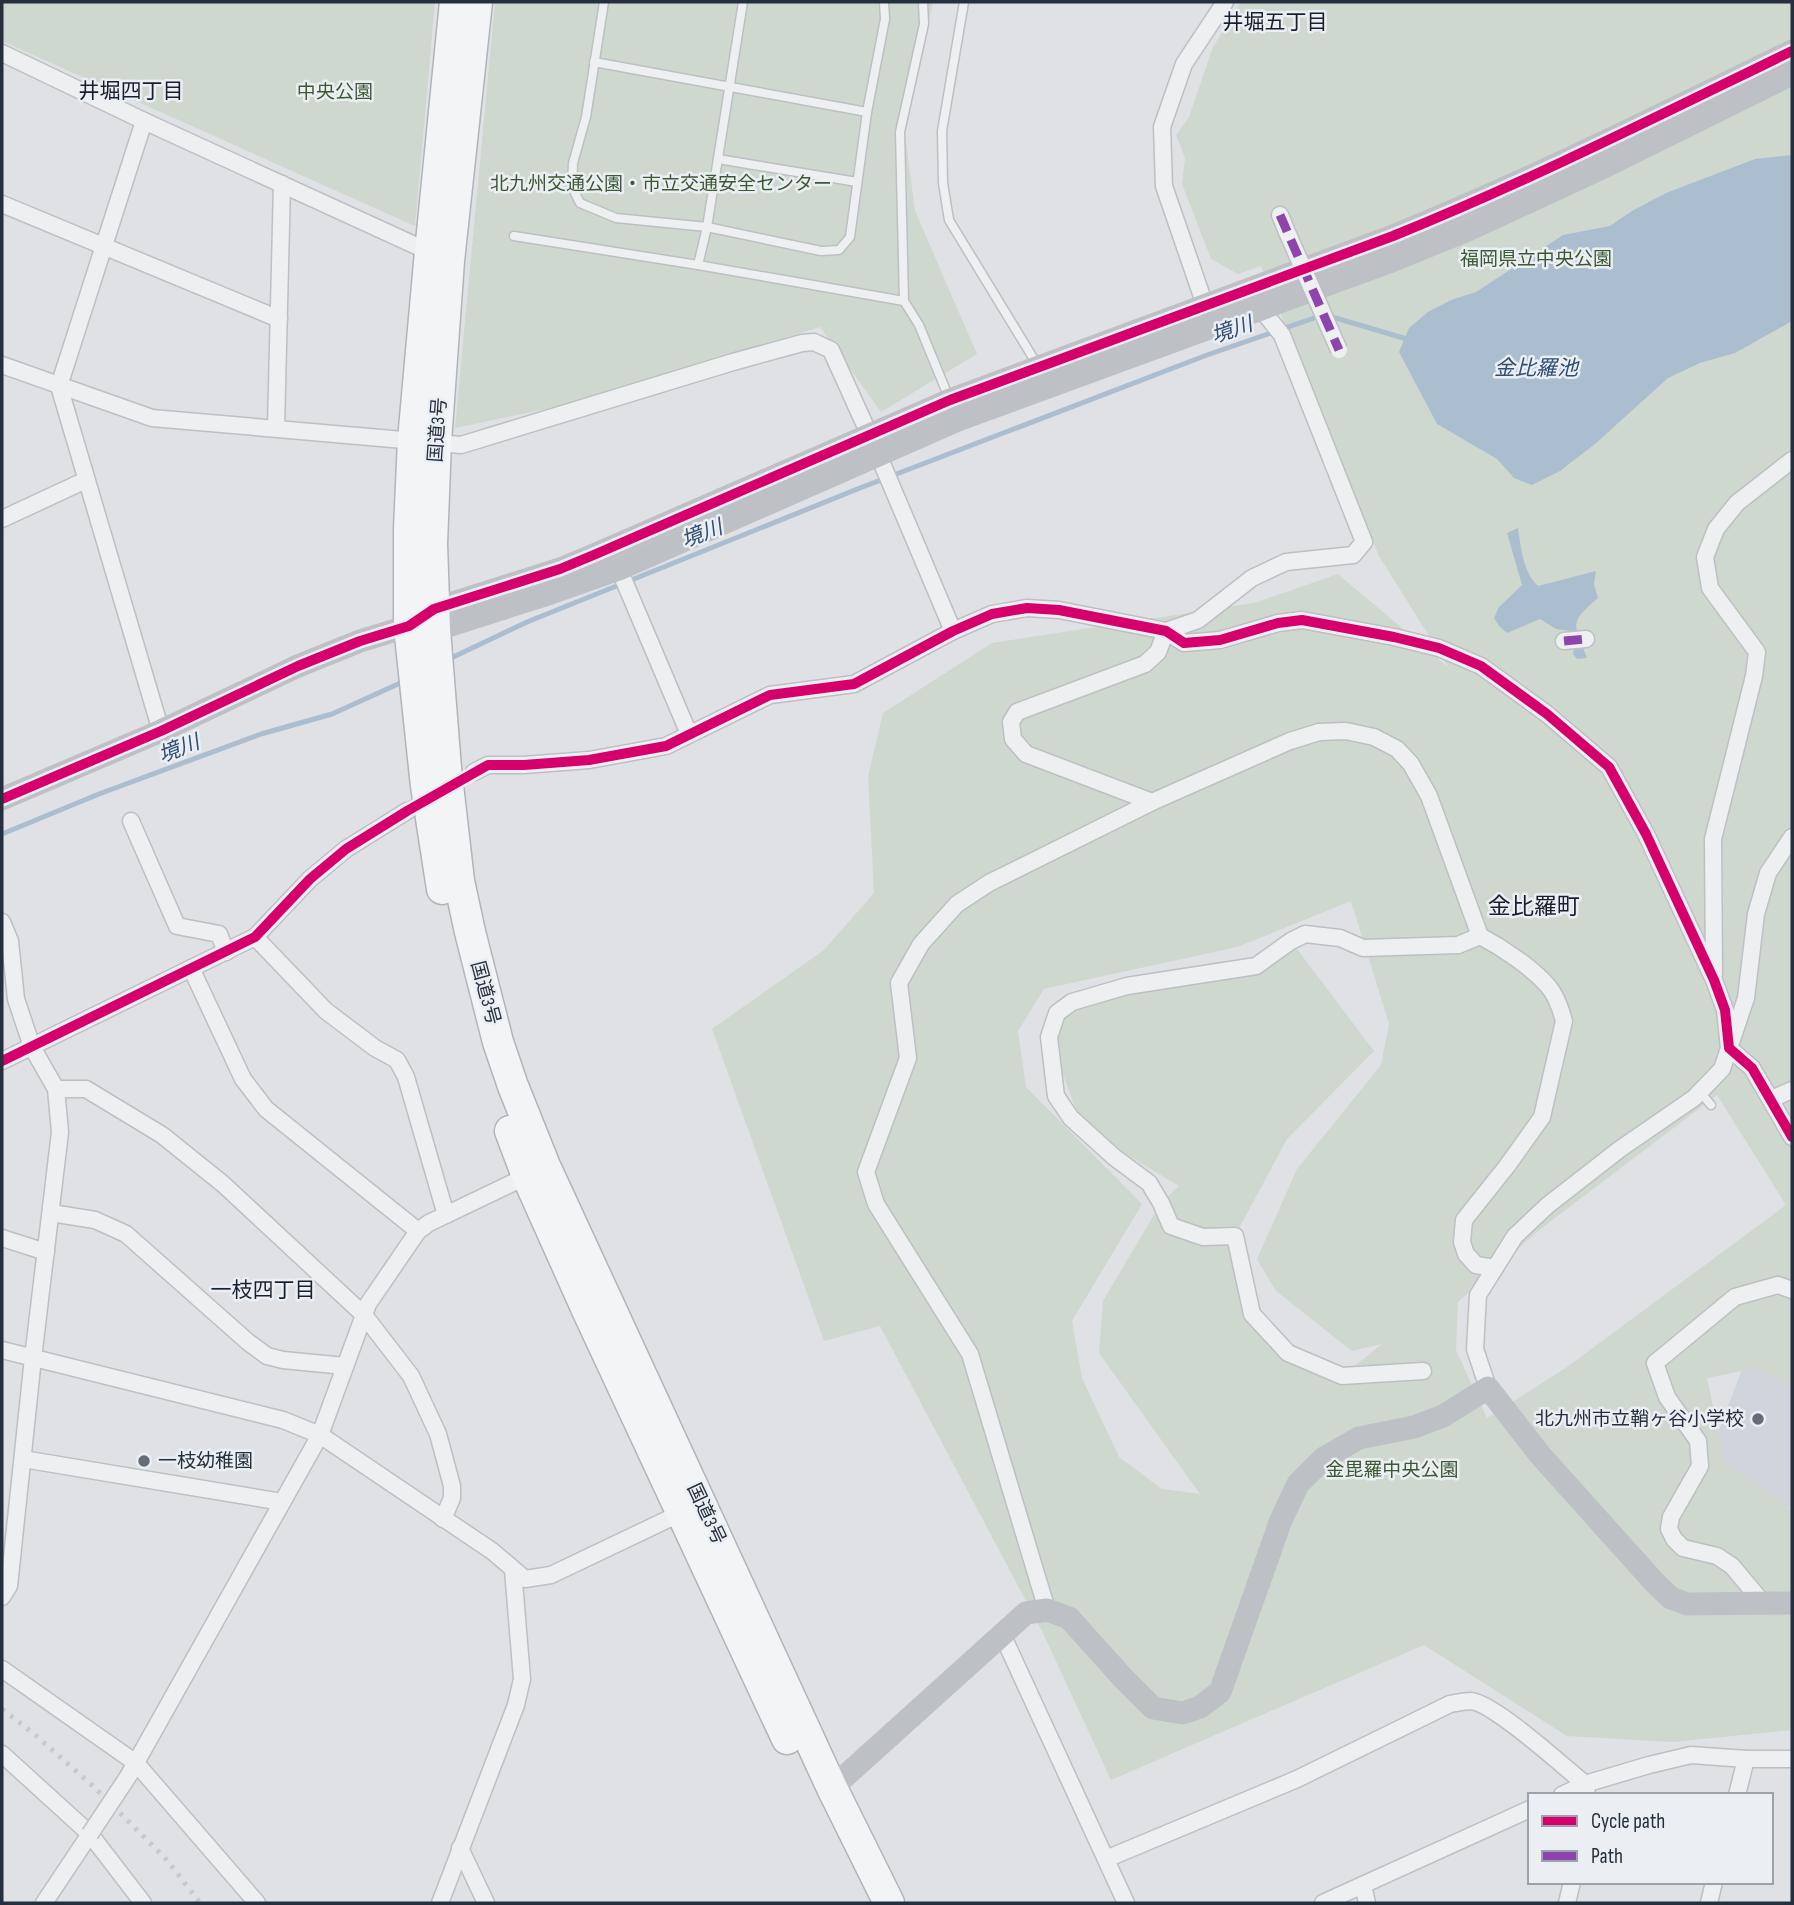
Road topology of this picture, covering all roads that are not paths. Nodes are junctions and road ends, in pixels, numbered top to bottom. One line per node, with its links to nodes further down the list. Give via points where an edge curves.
1 (455, 2): 24 (highway, 国道3号)
2 (477, 2): 24 (highway, 国道3号)
3 (604, 2): 11 (lane)
4 (743, 2): 13 (lane)
5 (884, 2): 14 (lane, via 885,19)
6 (923, 2): 26 (lane, via 924,24 900,132)
7 (964, 2): 32 (lane, via 942,131 949,220)
8 (1225, 2): 28 (street, via 1184,64 1163,127 1164,186)
9 (1792, 51): 28 (street, via 1464,208)
10 (2, 53): 15 (street)
11 (594, 62): 13 (lane); 21 (lane, via 573,163 572,187 580,203 616,218)
12 (1792, 74): 27 (street, via 1470,229)
13 (729, 87): 14 (lane); 16 (lane)
14 (867, 112): 17 (lane)
15 (145, 121): 18 (street); 23 (street)
16 (718, 159): 17 (lane); 21 (lane)
17 (858, 182): 21 (lane, via 850,237 839,250 821,251)
18 (282, 184): 24 (street); 29 (street)
19 (2, 204): 23 (street)
20 (1280, 215): 30 (street, bridge)
21 (708, 227): 25 (lane)
22 (514, 236): 25 (lane)
23 (104, 247): 29 (street); 33 (street)
24 (440, 256): 36 (highway, 国道3号)
25 (698, 265): 26 (lane)
26 (904, 301): 34 (lane, via 919,325)
27 (1261, 309): 28 (street); 44 (street, via 1282,335 1364,542 1353,555 1286,562 1252,578 1198,620)
28 (1209, 316): 32 (street)
29 (279, 319): 35 (street)
30 (1339, 350)
31 (2, 365): 33 (street)
32 (1045, 376): 34 (street)
33 (59, 386): 35 (street, via 152,418); 39 (street)
34 (954, 410): 37 (street)
35 (276, 428): 36 (street)
36 (425, 441): 37 (street, via 461,445 814,342 831,350); 42 (highway, 国道3号, via 432,544)
37 (874, 444): 41 (street); 42 (street); 43 (street)
38 (1792, 460): 60 (street, via 1737,503 1716,529 1705,557 1710,588 1757,652 1713,839)
39 (86, 480): 40 (street); 47 (street)
40 (2, 519)
41 (619, 569): 42 (street, via 551,593); 48 (street)
42 (426, 622): 47 (street, via 298,666); 70 (highway, 国道3号, via 426,786 444,901 490,1077); 100 (highway, 国道3号, via 459,881 513,1086 545,1166)
43 (953, 631): 44 (street, via 992,614 1027,608); 48 (street, via 854,684 771,695)
44 (1166, 631): 51 (street, via 1158,652 1145,664 1017,712 1011,722 1013,739 1026,754); 60 (street, via 1184,643 1220,640 1302,620 1439,648 1481,666 1609,767 1646,834)
45 (1586, 639): 46 (street)
46 (1564, 641)
47 (161, 731): 50 (street)
48 (689, 734): 49 (street, via 666,746 589,760 488,765)
49 (474, 772)
50 (5, 790)
51 (1153, 802): 56 (street, via 1319,732 1374,737 1397,749 1411,764 1429,796); 93 (street, via 989,883 957,904 921,944 899,983 908,1058 866,1172 876,1204 970,1354)
52 (407, 811): 57 (street, via 346,849)
53 (131, 821): 58 (street, via 177,926 219,934)
54 (1792, 837): 62 (street, via 1768,873 1756,914 1746,998)
55 (2, 922): 61 (street, via 16,999)
56 (1480, 936): 76 (street, via 1504,948 1549,987 1564,1021 1542,1117 1464,1220 1466,1254 1476,1265); 82 (street, via 1458,944 1363,948 1305,934 1256,966 1127,986 1072,1002 1057,1013 1049,1037 1056,1096 1071,1118 1149,1183 1171,1226 1203,1237 1235,1236 1252,1314 1287,1353 1342,1376)
57 (255, 937): 58 (street); 72 (street, via 326,1012 397,1060)
58 (226, 952): 59 (street)
59 (191, 968): 61 (street); 73 (street, via 243,1079 266,1109)
60 (1714, 980): 62 (street, via 1725,1010)
61 (32, 1047): 63 (street); 64 (street)
62 (1730, 1048): 66 (street, via 1722,1069); 67 (street, via 1752,1068)
63 (2, 1061)
64 (56, 1089): 71 (street, via 60,1132); 78 (street, via 86,1089 162,1135 223,1184)
65 (1792, 1090): 67 (street)
66 (1700, 1092): 68 (lane); 76 (street, via 1548,1205 1515,1236)
67 (1772, 1099): 69 (street)
68 (1711, 1105)
69 (1792, 1137)
70 (527, 1176): 72 (street); 87 (highway, 国道3号)
71 (51, 1213): 75 (street); 81 (street, via 95,1220 125,1234 267,1356)
72 (446, 1215): 73 (street)
73 (418, 1231): 78 (street)
74 (2, 1238): 75 (street)
75 (46, 1252): 80 (street)
76 (1495, 1268): 83 (street, via 1478,1295 1476,1322 1475,1349)
77 (1792, 1290): 91 (street, via 1778,1285 1735,1297 1655,1363 1667,1397 1699,1441 1700,1466 1671,1517 1669,1529 1684,1548 1717,1556 1732,1566)
78 (363, 1315): 81 (street); 88 (street, via 411,1376 438,1434 452,1486)
79 (2, 1350): 80 (street)
80 (33, 1358): 84 (street, via 283,1420); 85 (street)
81 (345, 1366): 84 (street)
82 (1423, 1371)
83 (1488, 1388): 91 (street, via 1541,1456 1671,1598 1687,1604); 93 (street, via 1443,1416 1359,1438 1324,1458 1298,1484 1220,1692 1200,1707 1183,1713 1153,1708 1069,1618)
84 (320, 1435): 86 (street); 88 (street)
85 (23, 1459): 86 (street); 90 (street, via 9,1586)
86 (282, 1502): 99 (street)
87 (681, 1513): 89 (street, via 551,1576 525,1579); 115 (highway, 国道3号)
88 (443, 1519): 89 (street)
89 (513, 1570): 105 (street, via 522,1679)
90 (2, 1597)
91 (1763, 1603): 92 (street)
92 (1792, 1603)
93 (1047, 1610): 94 (street, via 1026,1613)
94 (1002, 1634): 100 (street); 106 (street)
95 (2, 1669): 99 (street)
96 (2, 1754): 104 (street)
97 (1746, 1759): 98 (street); 101 (street, via 1691,1755 1649,1765); 102 (street)
98 (1792, 1759)
99 (132, 1769): 104 (street, bridge); 112 (street)
100 (832, 1788): 116 (highway, 国道3号)
101 (1586, 1790): 106 (street, via 1536,1743 1488,1707 1472,1701 1450,1704 1297,1779)
102 (1738, 1793)
103 (1528, 1810): 109 (street)
104 (90, 1834): 110 (street); 111 (street)
105 (460, 1848): 113 (street); 114 (street)
106 (1106, 1859): 117 (street)
107 (1572, 1884): 120 (street)
108 (1714, 1884): 121 (street)
109 (1363, 1885): 118 (street); 119 (street)
110 (44, 1903)
111 (143, 1903)
112 (257, 1903)
113 (440, 1903)
114 (486, 1903)
115 (866, 1903)
116 (889, 1903)
117 (1126, 1903)
118 (1323, 1903)
119 (1367, 1903)
120 (1567, 1903)
121 (1709, 1903)

